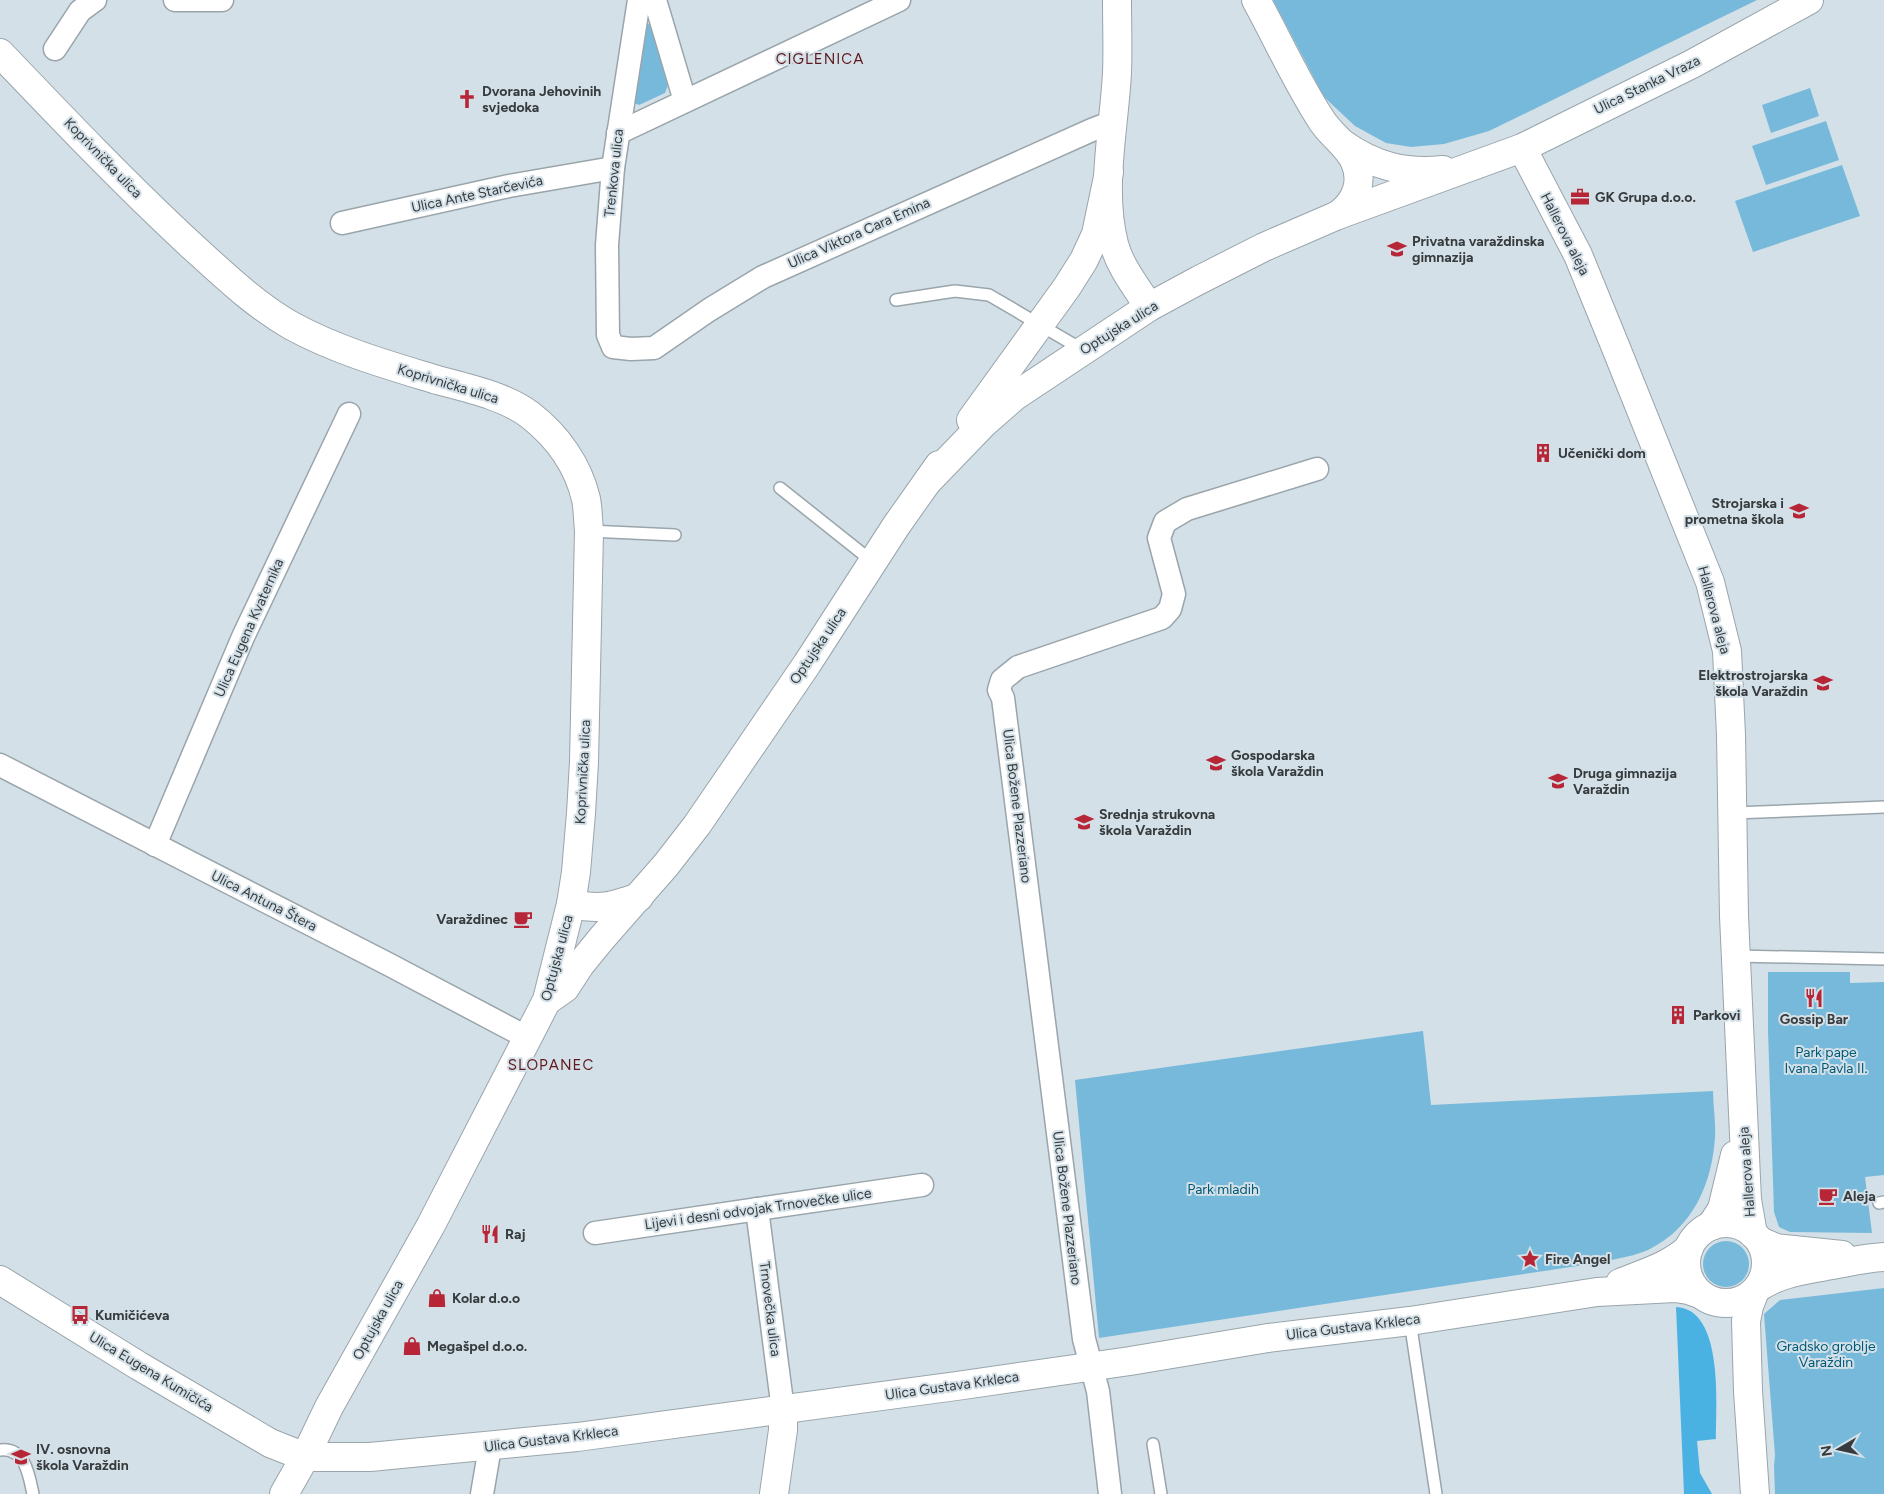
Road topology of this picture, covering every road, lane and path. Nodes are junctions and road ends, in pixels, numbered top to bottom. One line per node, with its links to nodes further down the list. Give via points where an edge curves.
1 (95, 0): 10 (street, via 80,11)
2 (175, 0): 3 (street)
3 (222, 0)
4 (639, 0): 14 (street, Trenkova ulica)
5 (655, 0): 12 (street)
6 (898, 0): 12 (street)
7 (1116, 0): 13 (main road, via 1117,72)
8 (1256, 0): 15 (main road, via 1303,89)
9 (1809, 0): 16 (main road, Ulica Stanka Vraza, via 1692,64)
10 (55, 49)
11 (0, 53): 31 (main road, Koprivnička ulica, via 156,213 268,311 344,351 481,392 528,413 554,438 572,462 586,500)
12 (685, 101): 14 (street)
13 (1113, 122): 19 (main road); 25 (street, Ulica Viktora Cara Emina, via 763,277 654,348)
14 (618, 133): 18 (street, Trenkova ulica)
15 (1336, 140): 17 (main road, Ulica Stanka Vraza, via 1376,163 1394,169 1431,172); 20 (main road, via 1356,163 1359,177 1354,199)
16 (1522, 148): 17 (main road, Ulica Stanka Vraza); 36 (main road, Hallerova aleja, via 1578,255 1710,582 1727,650)
17 (1482, 164): 20 (main road, Ulica Stanka Vraza)
18 (613, 168): 21 (street, Ulica Ante Starčevića, via 509,186); 25 (street, Trenkova ulica, via 607,245 608,335)
19 (1109, 172): 23 (main road, via 1109,212 1114,244 1120,261); 24 (main road, Optujska ulica, via 1096,234 1084,260)
20 (1338, 215): 23 (main road, Optujska ulica, via 1264,247)
21 (342, 223)
22 (896, 300): 24 (lane, via 955,291 990,295)
23 (1150, 307): 26 (main road, Optujska ulica)
24 (1040, 324): 26 (lane); 29 (main road, Optujska ulica)
25 (613, 347)
26 (1083, 350): 29 (main road, Optujska ulica, via 1015,396)
27 (349, 414): 37 (street, Ulica Eugena Kvaternika, via 243,637)
28 (1317, 469): 57 (street, Ulica Božene Plazzeriano, via 1187,509 1165,522 1159,538 1174,594 1170,610 1162,618 1018,667 1002,680 999,690 1004,698 1084,1339)
29 (928, 481): 33 (main road, Optujska ulica)
30 (780, 488): 33 (lane)
31 (589, 531): 32 (lane); 39 (main road, Koprivnička ulica, via 584,762)
32 (675, 535)
33 (873, 562): 38 (main road, Optujska ulica, via 696,825)
34 (0, 765): 37 (street, Ulica Antuna Štera)
35 (1884, 807): 36 (lane)
36 (1732, 813): 40 (main road, Hallerova aleja)
37 (155, 845): 43 (street, Ulica Antuna Štera)
38 (639, 897): 39 (main road, Optujska ulica, via 610,907); 42 (main road, via 580,965 565,988)
39 (571, 904): 42 (main road, Optujska ulica)
40 (1736, 956): 41 (lane); 44 (main road, Hallerova aleja)
41 (1884, 959)
42 (548, 1000): 43 (main road, Optujska ulica)
43 (528, 1038): 63 (main road, Optujska ulica)
44 (1742, 1109): 47 (main road, Hallerova aleja, via 1725,1199); 49 (main road, Hallerova aleja, via 1746,1200)
45 (922, 1185): 46 (street, Lijevi i desni odvojak Trnovečke ulice)
46 (757, 1209): 48 (street, Lijevi i desni odvojak Trnovečke ulice); 59 (street, Trnovečka ulica)
47 (1711, 1226): 49 (main road, via 1734,1224 1744,1227); 50 (main road, via 1694,1239)
48 (595, 1232)
49 (1757, 1238): 51 (main road, via 1776,1248); 53 (main road, via 1765,1252 1766,1264)
50 (1689, 1248): 54 (main road, Ulica Gustava Krkleca, via 1670,1263); 55 (main road, via 1688,1273 1692,1284)
51 (1873, 1258): 53 (main road, via 1786,1274)
52 (0, 1280): 63 (main road, Ulica Eugena Kumičića, via 270,1443)
53 (1757, 1289): 55 (main road, via 1746,1299 1734,1303 1722,1304); 58 (main road, via 1746,1321)
54 (1597, 1292): 55 (main road, Ulica Gustava Krkleca, via 1674,1288); 56 (main road, Ulica Gustava Krkleca)
55 (1705, 1297): 58 (main road, via 1720,1312 1729,1328)
56 (1410, 1320): 57 (main road, Ulica Gustava Krkleca, via 1268,1338); 70 (lane)
57 (1092, 1366): 59 (main road, Ulica Gustava Krkleca); 68 (street, Ulica Božene Plazzeriano)
58 (1748, 1391): 71 (main road)
59 (783, 1410): 61 (main road, Ulica Gustava Krkleca); 67 (main road)
60 (1153, 1444): 69 (lane)
61 (490, 1446): 63 (main road, Ulica Gustava Krkleca, via 370,1457); 66 (street)
62 (0, 1450): 64 (lane, via 19,1455 28,1470)
63 (305, 1457): 65 (main road, Optujska ulica)
64 (33, 1494)
65 (284, 1494)
66 (482, 1494)
67 (774, 1494)
68 (1110, 1494)
69 (1161, 1494)
70 (1436, 1494)
71 (1755, 1494)

